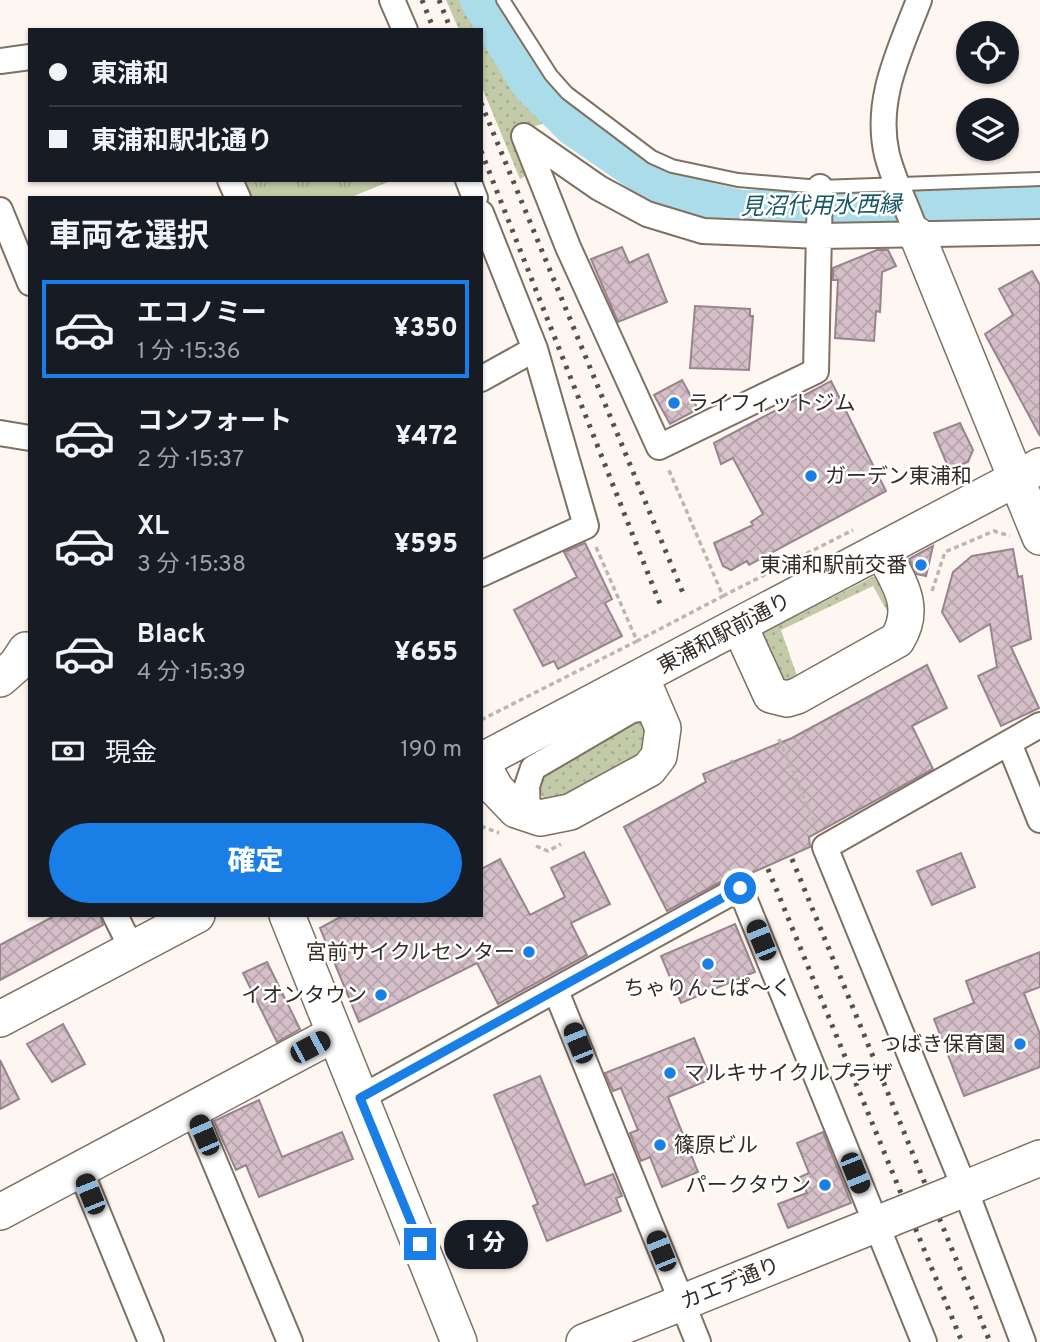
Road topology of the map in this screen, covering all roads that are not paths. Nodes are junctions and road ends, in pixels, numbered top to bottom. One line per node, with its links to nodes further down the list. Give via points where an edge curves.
1 (392, 0): 4 (street)
2 (503, 0): 9 (lane, via 567,93 652,157 705,175)
3 (919, 0): 8 (street, via 889,77 884,106 887,155)
4 (404, 28)
5 (28, 57): 6 (street)
6 (0, 61)
7 (1040, 179): 8 (lane)
8 (899, 184): 9 (lane); 13 (street)
9 (820, 187): 14 (street)
10 (0, 210): 15 (street)
11 (483, 218): 16 (street)
12 (1040, 232): 13 (street)
13 (917, 235): 14 (street); 20 (street)
14 (820, 236): 14 (street, via 703,231 647,214 599,188 524,136 568,247 659,447 816,371)
15 (28, 278)
16 (535, 349): 17 (street); 23 (street, via 586,526)
17 (483, 378)
18 (0, 433): 19 (street)
19 (28, 438)
20 (1028, 472): 21 (street); 22 (street, 東浦和駅前通り)
21 (1040, 537)
22 (871, 539): 24 (street, 東浦和駅前通り); 24 (street, via 907,602 903,631 897,640 797,696 771,695)
23 (483, 573)
24 (731, 611): 26 (street, 東浦和駅前通り)
25 (19, 648): 27 (street, via 16,665)
26 (641, 677): 28 (street); 31 (street, 東浦和駅前通り)
27 (0, 679)
28 (658, 712): 33 (street, via 632,710 533,768 527,786); 33 (street, via 663,745 649,769 570,812 556,817)
29 (1040, 725): 30 (street)
30 (1009, 743): 34 (street); 46 (street, via 825,847)
31 (483, 761)
32 (483, 765): 33 (street, via 505,801)
33 (528, 815)
34 (1040, 820)
35 (116, 917): 38 (street)
36 (193, 917): 38 (street)
37 (288, 917): 41 (street)
38 (132, 949): 40 (street)
39 (556, 991): 42 (street); 48 (street, via 740,888); 49 (street)
40 (0, 1019)
41 (334, 1034): 42 (street); 43 (street)
42 (360, 1098): 52 (street)
43 (193, 1110): 45 (street); 51 (street)
44 (1040, 1158): 46 (street)
45 (80, 1170): 47 (street); 50 (street)
46 (958, 1191): 48 (street, カエデ通り, bridge); 56 (street)
47 (0, 1212)
48 (884, 1221): 49 (street, カエデ通り); 55 (street)
49 (682, 1303): 53 (street, カエデ通り); 54 (street)
50 (151, 1342)
51 (290, 1342)
52 (459, 1342)
53 (584, 1342)
54 (698, 1342)
55 (924, 1342)
56 (1023, 1342)

